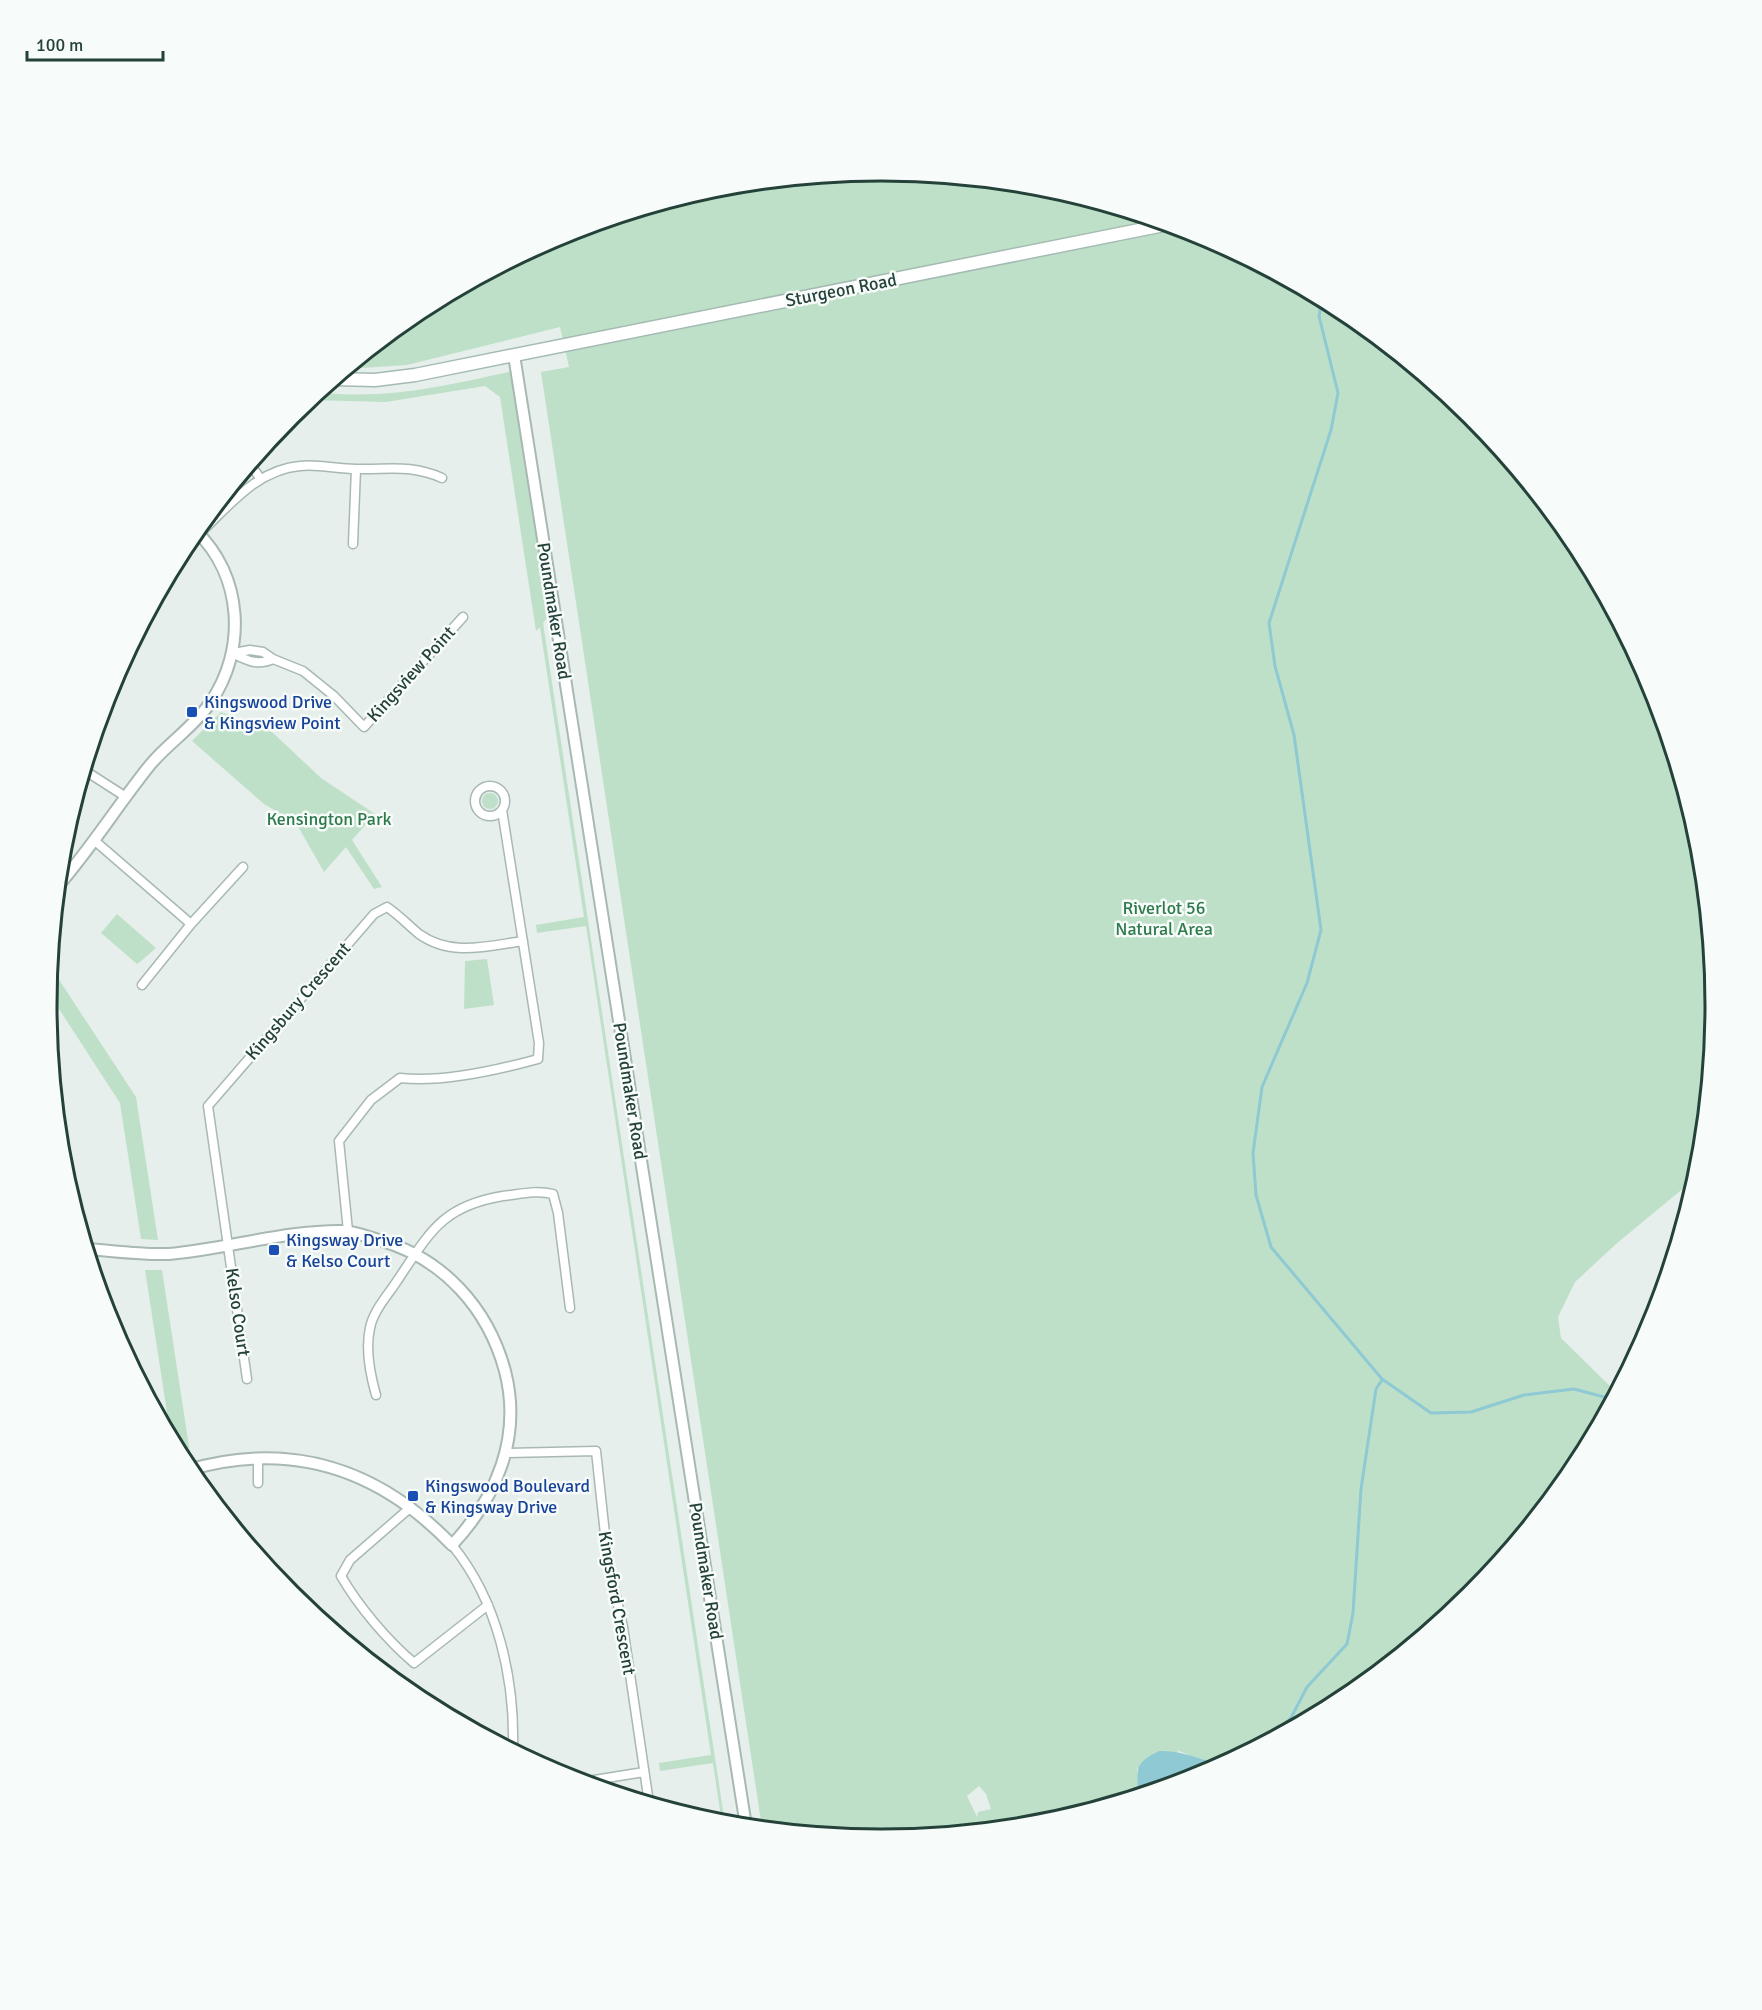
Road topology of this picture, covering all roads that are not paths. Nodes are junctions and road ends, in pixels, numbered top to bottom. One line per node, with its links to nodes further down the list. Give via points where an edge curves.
1 (1152, 227): 2 (main road, Sturgeon Road)
2 (514, 355): 3 (main road, Sturgeon Road, via 389,379); 40 (street, Poundmaker Road)
3 (345, 379)
4 (356, 469): 6 (street, via 405,467); 7 (street, via 301,465); 10 (street)
5 (254, 470): 7 (street)
6 (442, 477)
7 (260, 478): 8 (street)
8 (220, 513)
9 (202, 539): 12 (street, via 214,553 229,585 236,619)
10 (353, 544)
11 (463, 617): 12 (street, Kingsview Point, via 364,727 303,671 273,659 250,662)
12 (233, 653): 14 (street, via 210,703 160,753)
13 (90, 774): 14 (street)
14 (126, 797): 16 (street)
15 (502, 810): 20 (street)
16 (95, 841): 18 (street); 19 (street)
17 (243, 867): 19 (street)
18 (68, 874)
19 (191, 924): 21 (street)
20 (523, 941): 22 (street, via 539,1043 538,1059 423,1080 400,1078 371,1100 339,1141); 23 (street, Kingsbury Crescent, via 467,949 450,947 419,934 387,907 374,914 208,1106)
21 (142, 985)
22 (348, 1231): 23 (street); 25 (street)
23 (229, 1245): 24 (street, via 169,1254); 27 (street, Kelso Court)
24 (95, 1249)
25 (416, 1254): 26 (street, via 443,1220 469,1204 538,1191 553,1194); 28 (street, via 370,1326 368,1344); 29 (street, via 455,1283 491,1333 509,1392)
26 (570, 1308)
27 (247, 1379)
28 (376, 1395)
29 (507, 1453): 34 (street, via 488,1497); 37 (street, Kingsford Crescent, via 596,1451 608,1562 623,1627)
30 (258, 1459): 31 (street, via 227,1460); 32 (street); 33 (street, via 286,1459 349,1472)
31 (199, 1467)
32 (258, 1483)
33 (411, 1507): 34 (street); 35 (street, via 350,1560 342,1576 349,1590 414,1663)
34 (452, 1545): 35 (street)
35 (488, 1605): 36 (street, via 504,1657)
36 (513, 1742)
37 (644, 1772): 38 (street); 39 (street, Kingsford Crescent)
38 (600, 1779)
39 (648, 1795)
40 (745, 1817)

